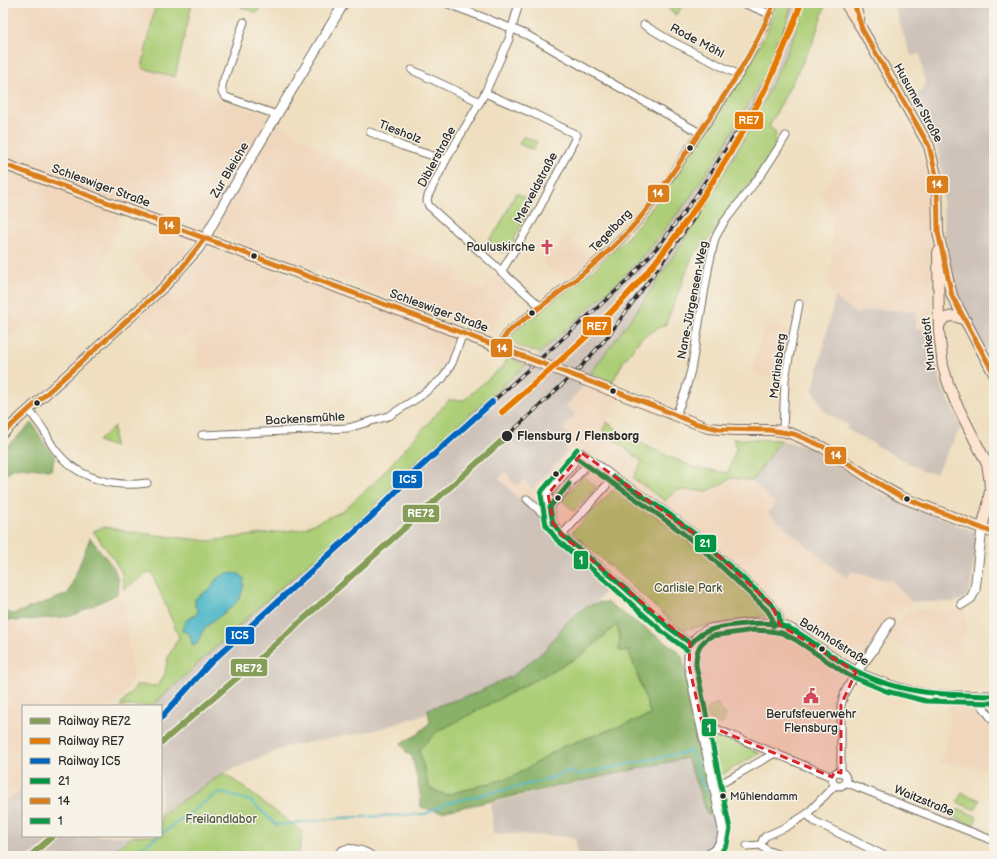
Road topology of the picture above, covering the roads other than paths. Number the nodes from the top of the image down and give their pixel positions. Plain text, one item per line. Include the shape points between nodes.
1 (344, 3) edge
2 (446, 3) edge
3 (518, 3) edge
4 (743, 3) edge
5 (774, 3) edge
6 (845, 3) edge
7 (854, 3) edge
8 (770, 14) junction
9 (244, 22) dead end
10 (644, 25) dead end
11 (513, 28) junction
12 (862, 29) junction
13 (412, 70) dead end
14 (739, 75) junction
15 (485, 93) junction
16 (480, 102) junction
17 (277, 115) junction
18 (370, 132) dead end
19 (700, 133) junction
20 (786, 136) dead end
21 (446, 160) junction
22 (3, 164) edge
23 (938, 232) junction
24 (205, 238) junction
25 (501, 272) junction
26 (799, 304) dead end
27 (540, 306) junction
28 (966, 321) junction
29 (939, 326) junction
30 (463, 333) junction
31 (498, 347) junction
32 (994, 374) edge
33 (29, 410) junction
34 (676, 415) junction
35 (783, 431) junction
36 (3, 433) edge
37 (202, 435) dead end
38 (591, 460) junction
39 (614, 477) junction
40 (147, 484) dead end
41 (528, 499) dead end
42 (550, 506) junction
43 (553, 523) junction
44 (989, 531) edge
45 (562, 535) junction
46 (962, 604) dead end
47 (890, 622) dead end
48 (780, 625) junction
49 (691, 644) junction
50 (856, 672) junction
51 (981, 696) junction
52 (994, 696) edge
53 (994, 722) edge
54 (702, 723) junction
55 (774, 753) junction
56 (841, 773) junction
57 (832, 777) junction
58 (845, 782) junction
59 (722, 783) dead end
60 (835, 785) junction
61 (807, 814) junction
62 (994, 841) edge
63 (761, 845) junction
64 (747, 846) dead end
65 (337, 856) edge
66 (372, 856) edge
67 (707, 856) edge
68 (783, 856) edge
69 (885, 856) edge

1 - 17 street, Zur Bleiche
2 - 11 street
3 - 11 street, Diblerstraße
4 - 8 street
5 - 8 street, Tegelbarg
6 - 12 main road, Husumer Straße
7 - 12 main road, Husumer Straße
8 - 14 street, Tegelbarg
9 - 17 street via 222,85 222,92 226,97
10 - 14 street, Rode Möhl
11 - 15 street, Diblerstraße
11 - 19 street
12 - 23 main road, Husumer Straße via 928,146 937,179
13 - 16 street
14 - 19 street, Tegelbarg
15 - 16 street, Diblerstraße
15 - 25 street, Merveldstraße via 577,135 536,215
16 - 21 street, Diblerstraße
17 - 24 street, Zur Bleiche
18 - 21 street, Tiesholz via 402,146
19 - 27 street, Tegelbarg via 655,198 625,235 585,272
20 - 34 street, Nane-Jürgensen-Weg via 715,238 691,370
21 - 25 street, Diblerstraße via 428,196 429,206
22 - 24 main road, Schleswiger Straße
23 - 28 main road, Husumer Straße via 952,296
23 - 29 main road, Munketoft
24 - 30 main road, Schleswiger Straße
24 - 33 street, Zur Bleiche via 165,286
25 - 27 street, Diblerstraße
26 - 35 street, Martinsberg via 785,379
27 - 31 street, Tegelbarg via 508,332
28 - 29 main road via 948,316
28 - 32 main road, Husumer Straße
29 - 44 main road, Munketoft via 943,366 948,383 987,464 990,489
30 - 31 main road, Schleswiger Straße
30 - 37 street, Backensmühle via 452,363 443,378 389,416 348,428
31 - 34 main road, Schleswiger Straße, bridge
33 - 36 street, Zur Bleiche
33 - 40 street via 54,448 82,474 104,481
34 - 35 main road, Schleswiger Straße via 693,423 720,430
35 - 44 main road, Schleswiger Straße via 810,440 880,486 902,497
38 - 39 street, Bahnhofstraße
38 - 42 street
38 - 42 street, Bahnhofstraße via 582,453 548,494
39 - 45 street
39 - 48 street, Bahnhofstraße via 665,510 695,534 772,605 779,615
41 - 43 street
42 - 43 street
43 - 45 street
44 - 46 street, Munketoft via 975,590 971,598
45 - 49 street
47 - 50 street
48 - 49 street via 746,624 710,629 700,634
48 - 50 street, Bahnhofstraße via 799,634
49 - 54 street via 688,654 689,666
50 - 51 street, Bahnhofstraße via 893,686 922,693
50 - 56 street via 841,705
51 - 52 street, Bahnhofstraße
51 - 53 street via 981,704
54 - 55 street
54 - 67 street via 723,820 720,844
55 - 57 street
55 - 59 street
56 - 57 street via 835,773
56 - 58 street via 846,777
57 - 60 street
58 - 60 street via 841,786
58 - 62 street, Waitzstraße
60 - 61 street
61 - 63 street via 766,836
61 - 69 street via 814,821
63 - 64 street
63 - 68 street via 766,850
65 - 66 street via 348,848

